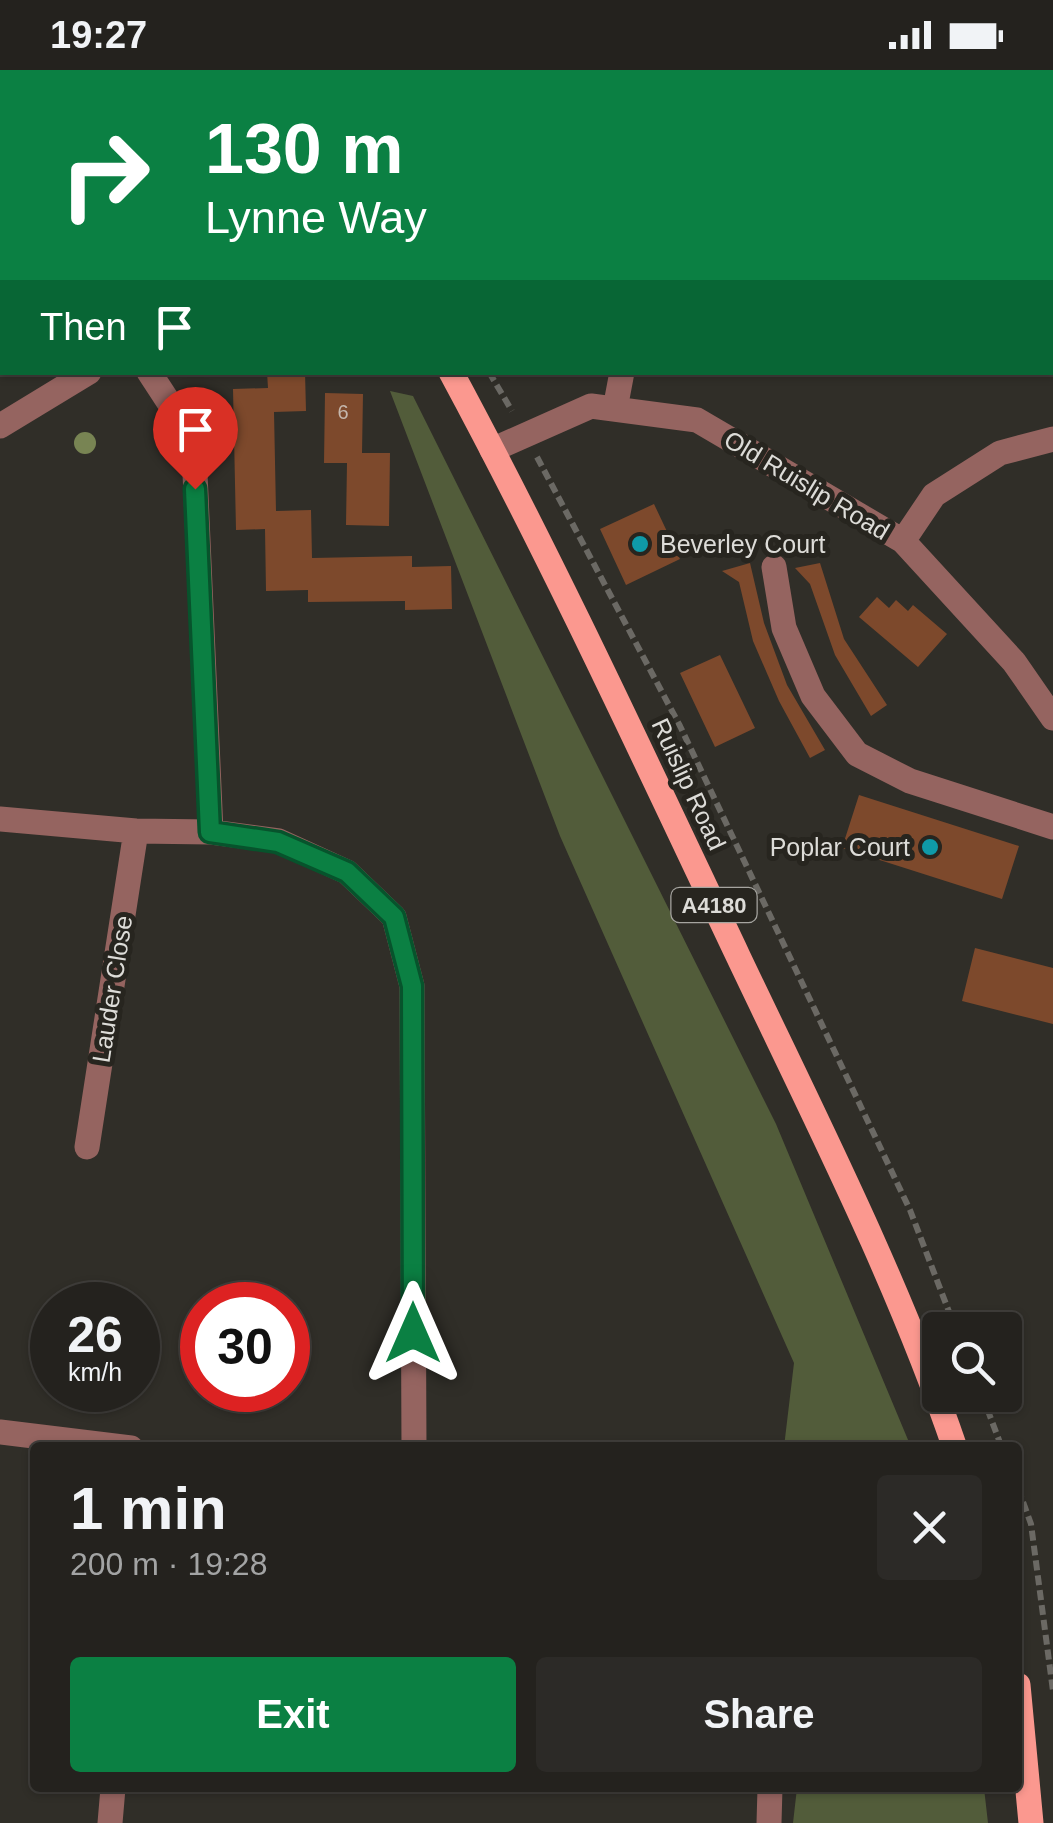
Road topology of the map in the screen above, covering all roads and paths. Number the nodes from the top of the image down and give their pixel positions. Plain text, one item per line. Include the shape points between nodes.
1 (84, 375) edge
2 (151, 375) edge
3 (453, 375) edge
4 (491, 375) edge
5 (622, 375) edge
6 (616, 409) junction
7 (0, 426) edge
8 (524, 432) junction
9 (1053, 439) edge
10 (492, 450) junction
11 (904, 542) junction
12 (774, 567) dead end
13 (1053, 718) edge
14 (0, 819) edge
15 (1053, 827) edge
16 (136, 831) junction
17 (210, 832) junction
18 (88, 1147) dead end
19 (949, 1312) edge
20 (988, 1412) edge
21 (0, 1432) edge
22 (82, 1442) edge
23 (414, 1442) edge
24 (953, 1442) edge
25 (1000, 1442) edge
26 (1022, 1499) edge
27 (1053, 1690) edge
28 (1022, 1732) edge
29 (112, 1792) edge
30 (770, 1792) edge
31 (110, 1823) edge
32 (769, 1823) edge
33 (1030, 1823) edge

1 - 7 street
2 - 17 street via 194,451
3 - 10 main road, Ruislip Road / A4180
4 - 8 path
5 - 6 street
6 - 8 street, Old Ruislip Road via 591,406
6 - 11 street, Old Ruislip Road via 698,420
8 - 10 street, Old Ruislip Road
8 - 19 path via 680,726 910,1210
9 - 11 street via 1000,453 934,496
10 - 24 main road, Ruislip Road / A4180 via 870,1233
11 - 13 street, Old Ruislip Road via 1014,662
12 - 15 street via 784,628 813,696 857,754 910,781
14 - 16 street
16 - 17 street
16 - 18 street, Lauder Close
17 - 23 street via 278,842 347,872 394,917 412,986
20 - 25 path
21 - 22 street
26 - 27 path
28 - 33 main road
29 - 31 street
30 - 32 street

